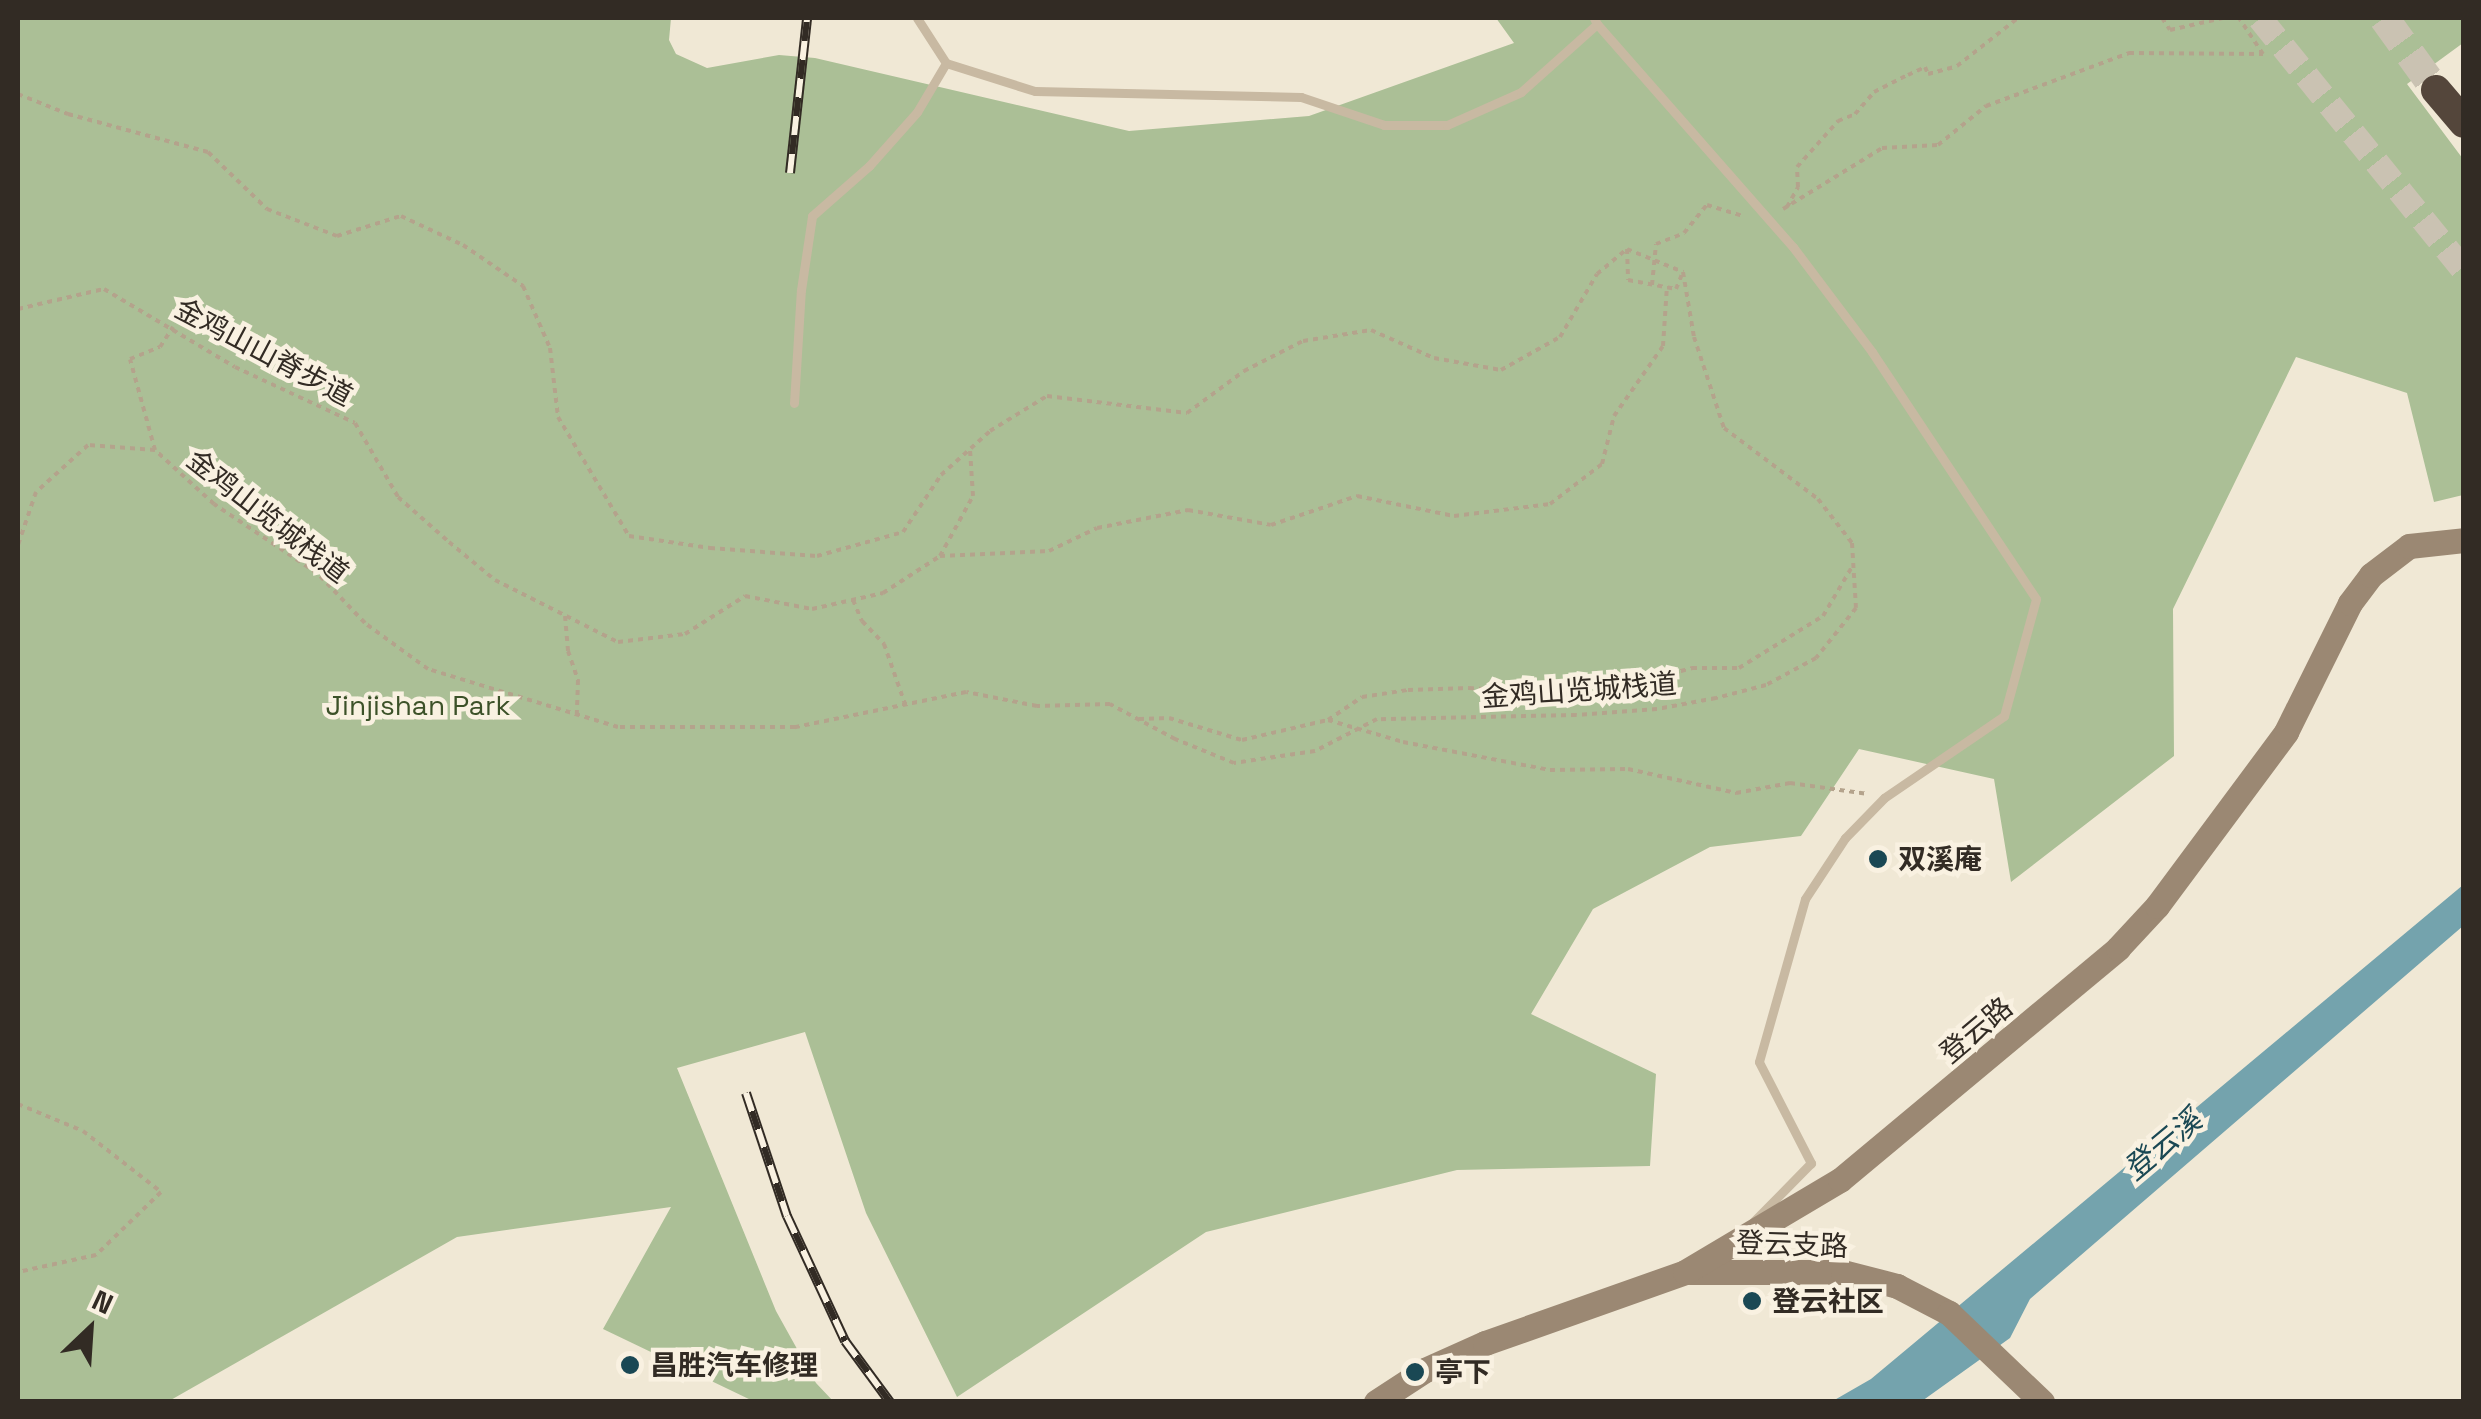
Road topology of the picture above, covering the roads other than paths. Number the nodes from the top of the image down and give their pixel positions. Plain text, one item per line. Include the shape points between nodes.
1 (917, 18) edge
2 (1595, 21) edge
3 (946, 63) junction
4 (2436, 90) tunnel mouth
5 (2464, 123) edge
6 (794, 403) dead end
7 (2458, 530) edge
8 (1736, 1245) junction
9 (1685, 1272) junction
10 (1376, 1402) edge
11 (2042, 1402) edge

1 - 3 lane
2 - 3 lane via 1521,92 1447,126 1384,125 1301,97 1035,91
2 - 8 lane via 1872,352 2036,599 2004,716 1884,798 1845,838 1805,899 1759,1062 1811,1163
3 - 6 lane via 917,112 812,216
4 - 5 highway
7 - 8 street, 登云路 via 2408,546 2359,589 2286,732 2203,850 2139,926 1840,1180
8 - 9 street, 登云路
9 - 10 street, 登云路 via 1485,1344 1425,1370
9 - 11 street, 登云支路 via 1843,1272 1897,1286 1949,1314

